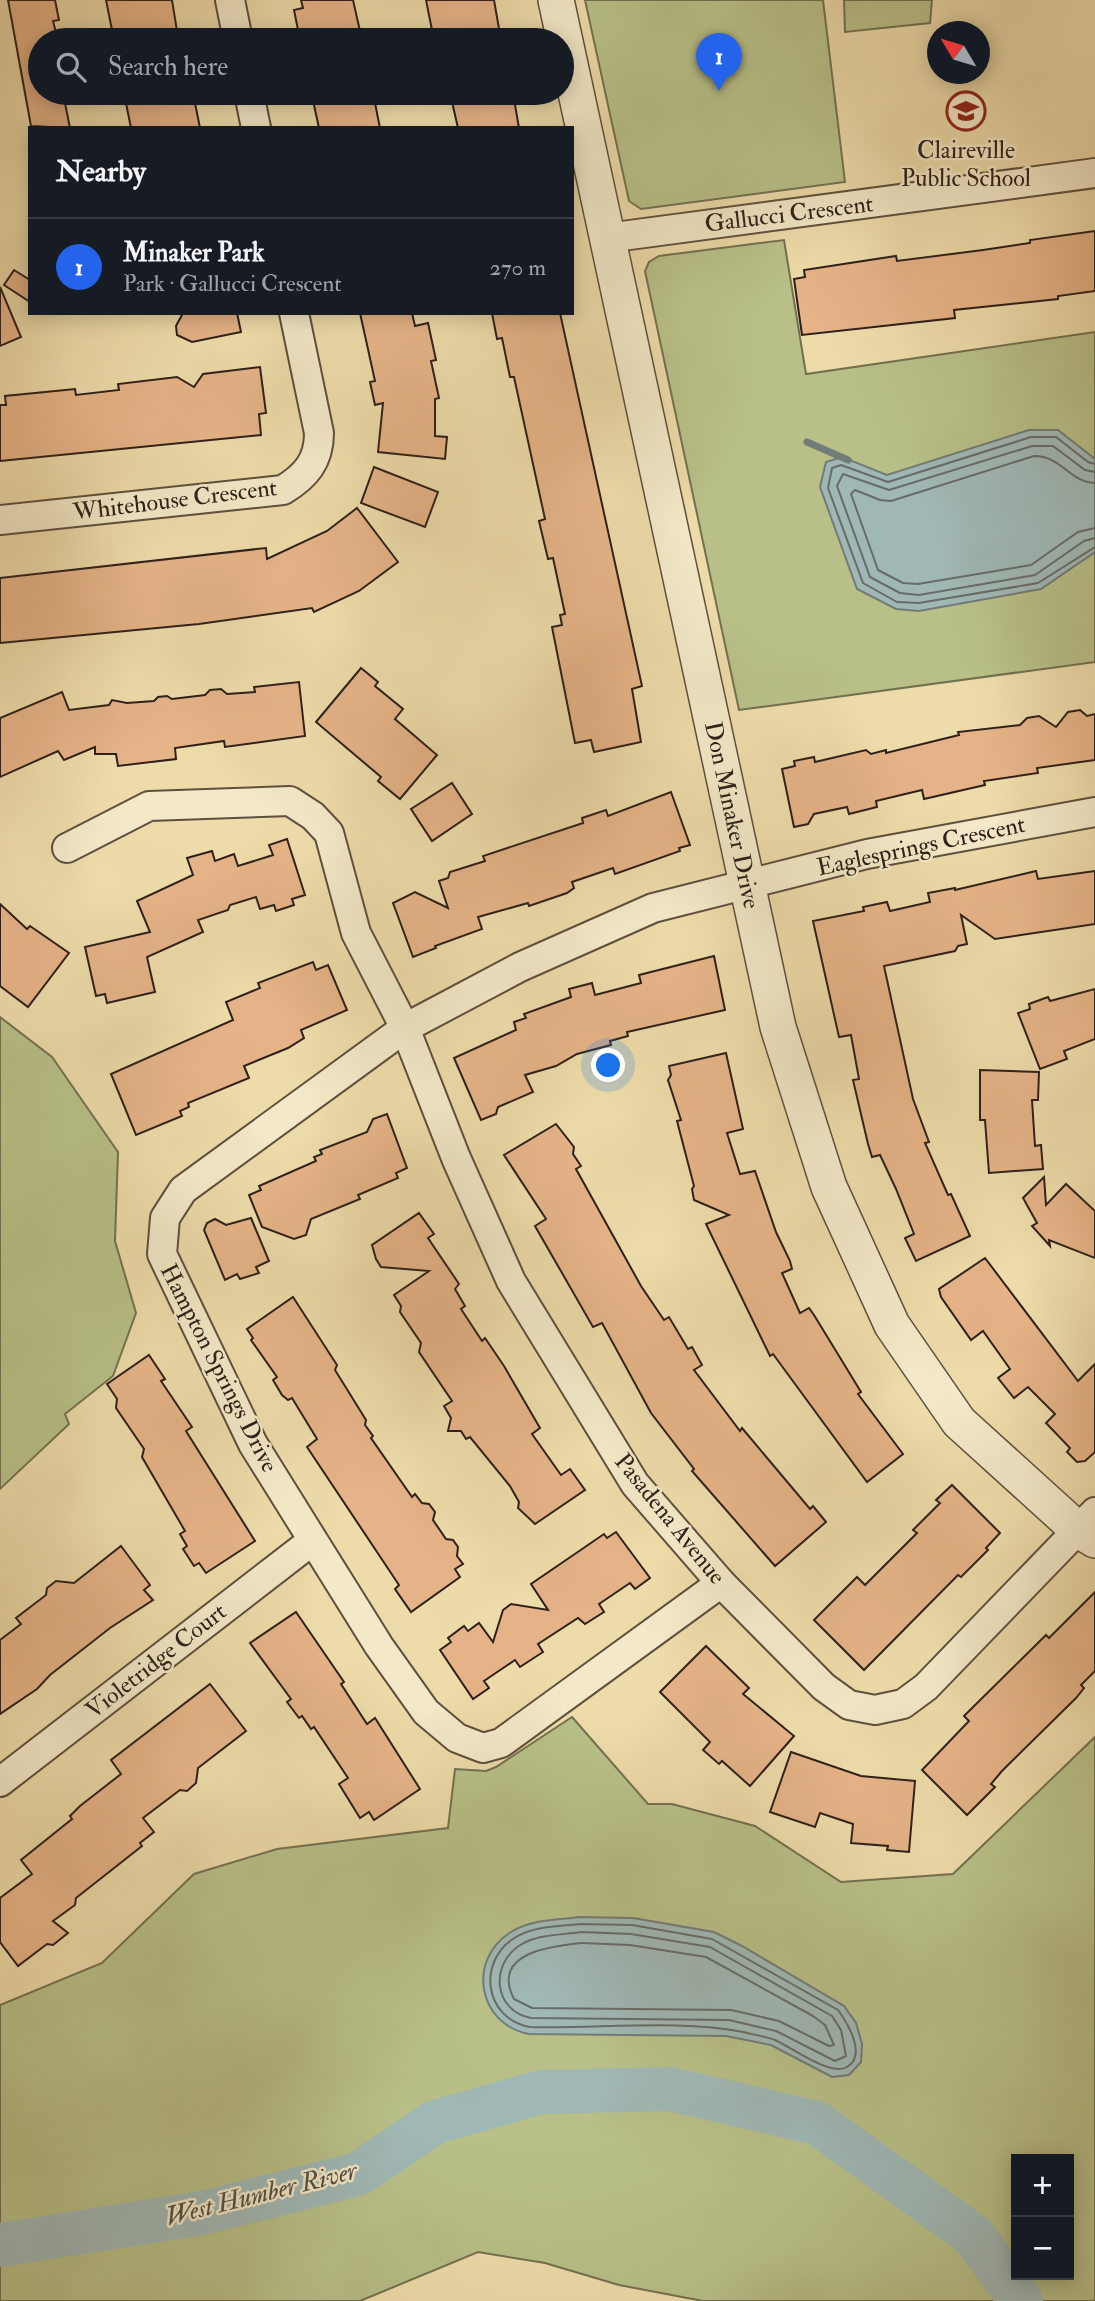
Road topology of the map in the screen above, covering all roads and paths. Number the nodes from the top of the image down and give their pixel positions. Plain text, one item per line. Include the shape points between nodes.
1 (230, 0) edge
2 (556, 0) edge
3 (236, 28) edge
4 (562, 28) edge
5 (574, 84) edge
6 (251, 105) edge
7 (256, 126) edge
8 (1095, 173) edge
9 (607, 237) junction
10 (294, 315) edge
11 (0, 520) edge
12 (1095, 812) edge
13 (67, 848) dead end
14 (747, 884) junction
15 (405, 1028) junction
16 (1089, 1527) edge
17 (312, 1541) junction
18 (721, 1583) junction
19 (0, 1782) edge

1 - 3 street
2 - 4 street, Don Minaker Drive
5 - 9 street, Don Minaker Drive
6 - 7 street
8 - 9 street, Gallucci Crescent
9 - 14 street, Don Minaker Drive
10 - 11 street, Whitehouse Crescent via 319,433 312,467 299,480 283,490
12 - 14 street, Eaglesprings Crescent via 867,854
13 - 15 street, Pasadena Avenue via 149,806 289,801 329,833 356,933
14 - 15 street, Hampton Springs Drive via 653,908 520,967
14 - 16 street, Don Minaker Drive via 778,1027 829,1187 892,1325 959,1422
15 - 17 street, Hampton Springs Drive via 183,1190 165,1219 162,1254 253,1444
15 - 18 street, Pasadena Avenue via 511,1281 635,1484
16 - 18 street, Pasadena Avenue via 926,1687 903,1704 875,1710 849,1704 824,1687
17 - 18 street, Hampton Springs Drive via 426,1712 457,1738 483,1748 501,1743
17 - 19 street, Violetridge Court

